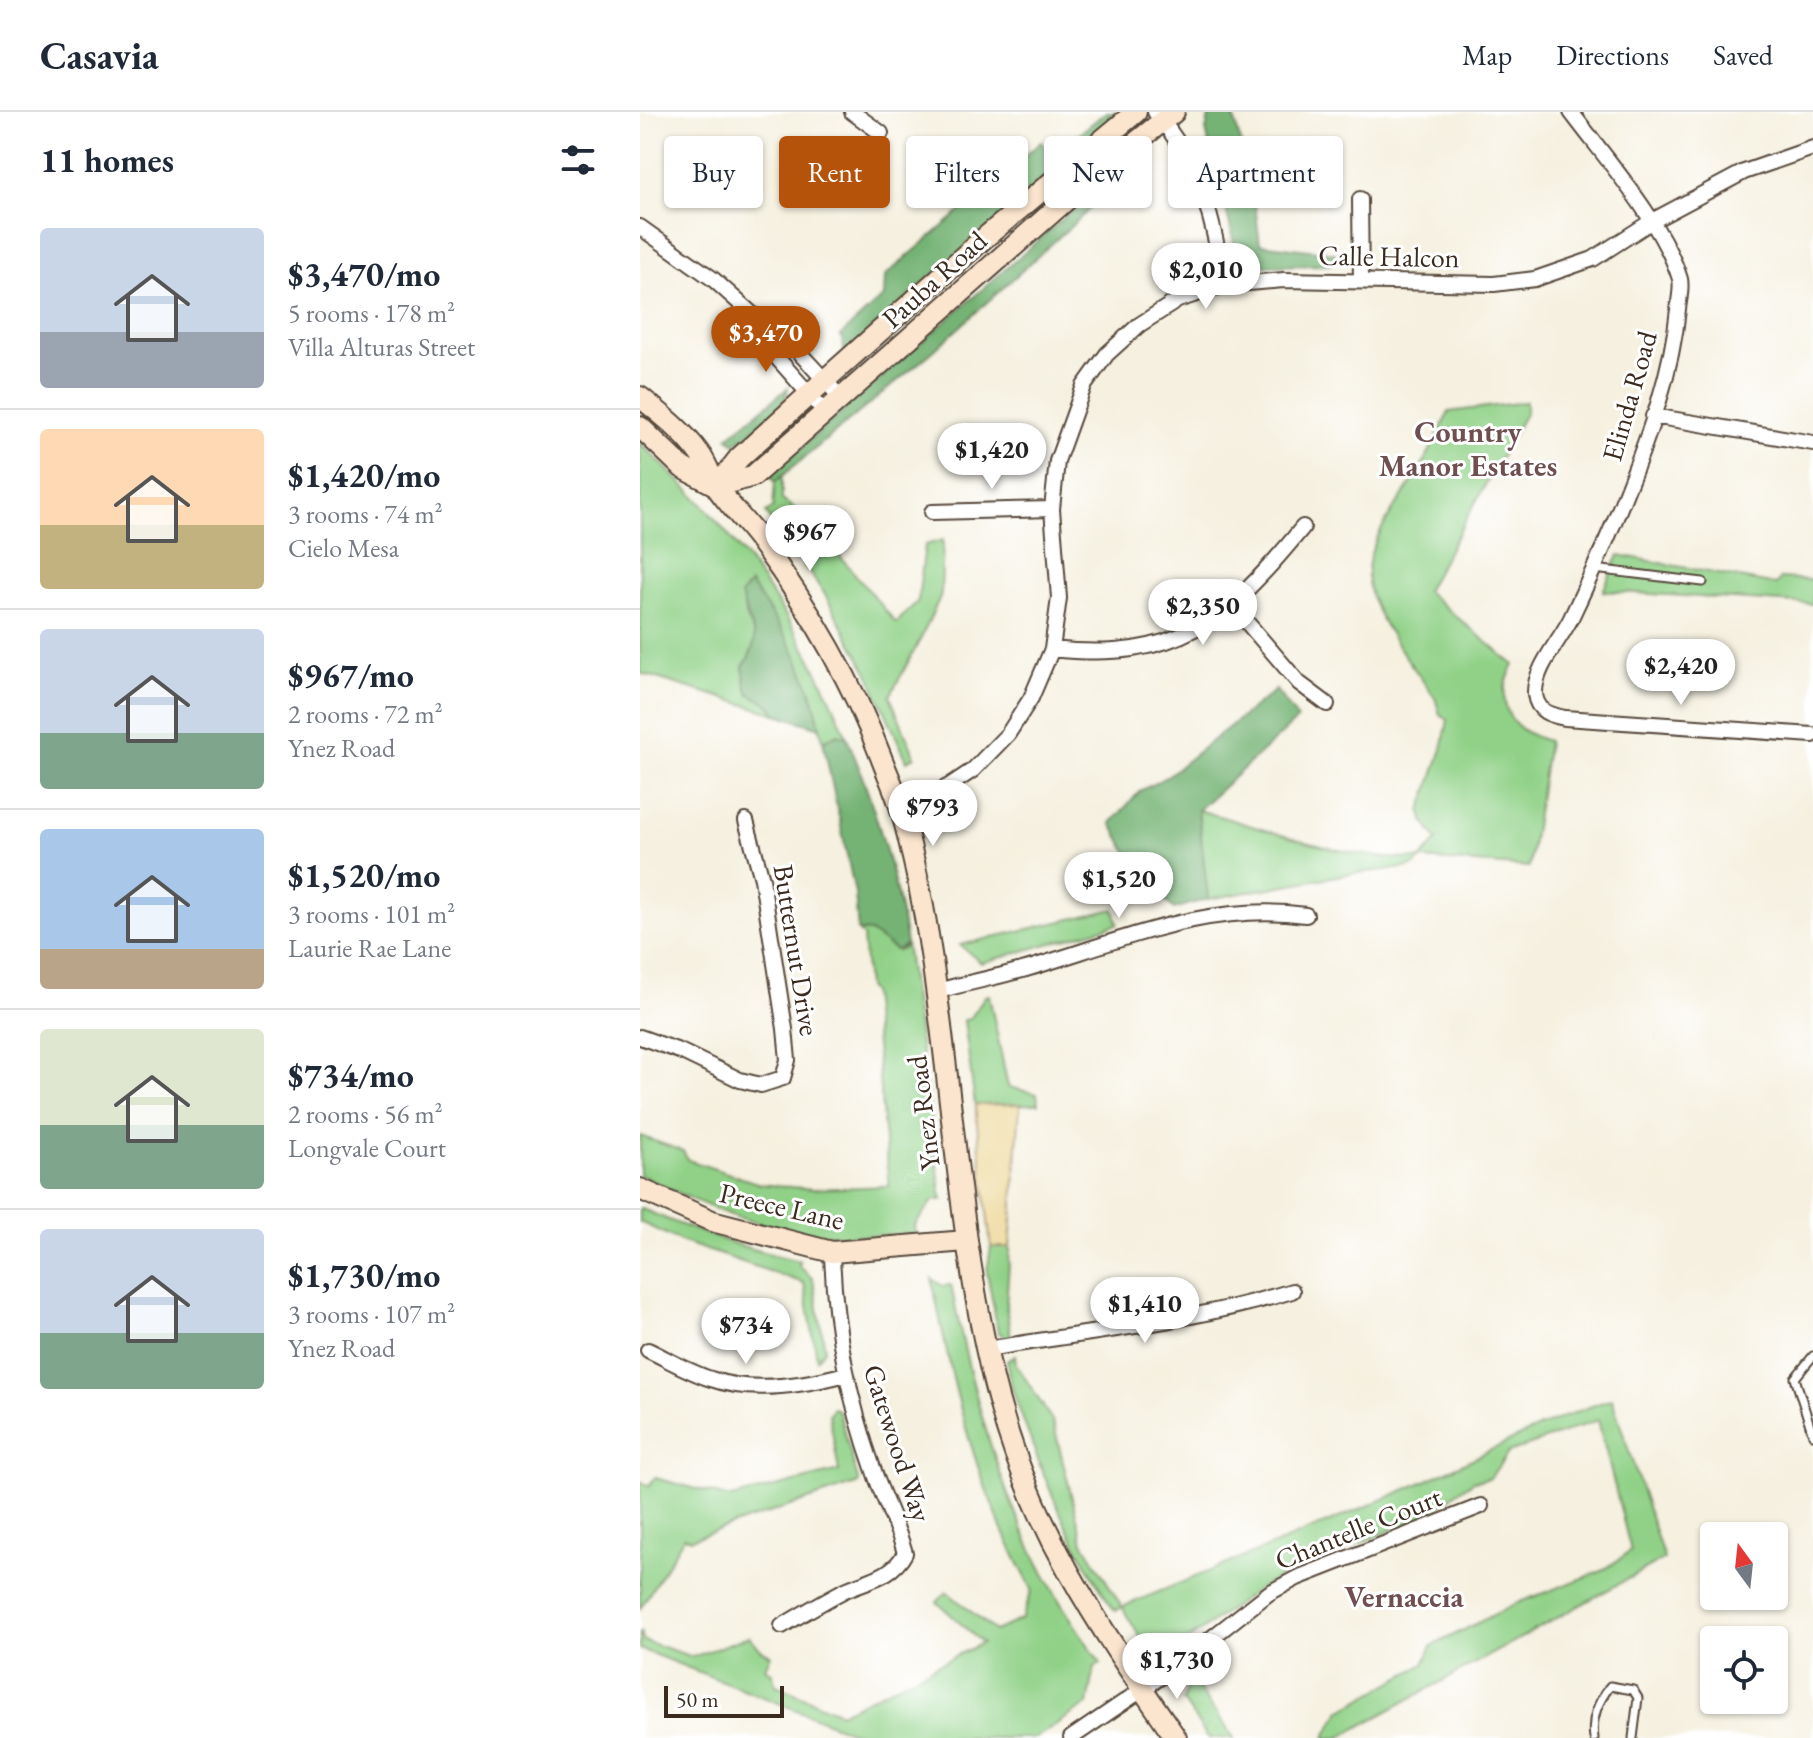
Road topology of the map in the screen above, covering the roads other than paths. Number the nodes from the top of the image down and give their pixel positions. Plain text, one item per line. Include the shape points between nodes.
1 (852, 112) edge
2 (1136, 112) edge
3 (1571, 112) edge
4 (1164, 115) edge
5 (881, 133) dead end
6 (1813, 148) edge
7 (1360, 199) dead end
8 (1652, 221) junction
9 (640, 227) edge
10 (1361, 281) junction
11 (1225, 285) junction
12 (752, 314) junction
13 (825, 380) junction
14 (809, 394) junction
15 (640, 397) edge
16 (841, 398) junction
17 (825, 412) junction
18 (1653, 416) junction
19 (640, 427) edge
20 (1813, 443) edge
21 (717, 486) junction
22 (1052, 509) junction
23 (932, 512) dead end
24 (1303, 527) dead end
25 (1593, 569) junction
26 (1703, 582) dead end
27 (1232, 605) junction
28 (1052, 649) junction
29 (1327, 704) dead end
30 (1813, 735) edge
31 (901, 809) junction
32 (746, 821) dead end
33 (1306, 915) dead end
34 (937, 991) junction
35 (640, 1037) edge
36 (640, 1189) edge
37 (966, 1241) junction
38 (832, 1252) junction
39 (1292, 1291) dead end
40 (986, 1349) junction
41 (648, 1350) dead end
42 (1813, 1356) edge
43 (846, 1374) junction
44 (1813, 1435) edge
45 (1481, 1506) dead end
46 (782, 1626) dead end
47 (1143, 1689) junction
48 (1071, 1738) edge
49 (1176, 1738) edge
50 (1594, 1738) edge
51 (1633, 1738) edge

1 - 5 street
2 - 13 main road, Pauba Road
3 - 8 street, Elinda Road
4 - 11 street via 1207,200
4 - 16 main road, Pauba Road
6 - 8 street, Calle Halcon via 1744,172
7 - 10 street
8 - 10 street, Calle Halcon via 1593,259 1535,279 1494,284
8 - 18 street, Elinda Road via 1681,282 1674,345
9 - 12 street
10 - 11 street, Calle Halcon
11 - 22 street, Calle Halcon via 1178,300 1107,354 1084,386 1066,434
12 - 13 street via 771,322
12 - 14 street via 755,333
13 - 14 main road, Pauba Road
13 - 16 street
14 - 17 street
14 - 21 main road, Pauba Road via 739,458
15 - 21 main road, Ynez Road via 699,453
16 - 17 main road, Pauba Road
17 - 21 main road, Pauba Road via 753,476
18 - 20 street
18 - 25 street, Elinda Road
19 - 21 main road, Ynez Road via 683,468
21 - 31 main road, Ynez Road via 783,572 837,661 869,724
22 - 23 street
22 - 28 street, Calle Halcon via 1059,598
24 - 27 street
25 - 26 lane
25 - 30 street, Elinda Road via 1539,675 1538,707 1547,714
27 - 28 street via 1188,634 1149,646
27 - 29 street via 1299,683
28 - 31 street, Calle Halcon via 1008,734 973,770
31 - 34 main road, Ynez Road
32 - 35 street, Butternut Drive via 762,879 785,1029 788,1060 783,1078 761,1085 740,1080
33 - 34 street via 1258,910 1214,914
34 - 37 main road, Ynez Road
36 - 38 main road, Preece Lane via 712,1221
37 - 38 main road, Preece Lane
37 - 40 main road, Ynez Road
38 - 43 street, Gatewood Way
39 - 40 street via 1160,1324
40 - 47 main road, Ynez Road via 1037,1514 1065,1568
41 - 43 street via 713,1380 746,1385 786,1385
42 - 44 lane via 1795,1378
43 - 46 street, Gatewood Way via 861,1433 905,1553 898,1565 877,1578
45 - 47 street, Chantelle Court via 1269,1593
47 - 48 street, Chantelle Court
47 - 49 main road, Ynez Road
50 - 51 lane via 1592,1725 1610,1686 1633,1690 1638,1698

